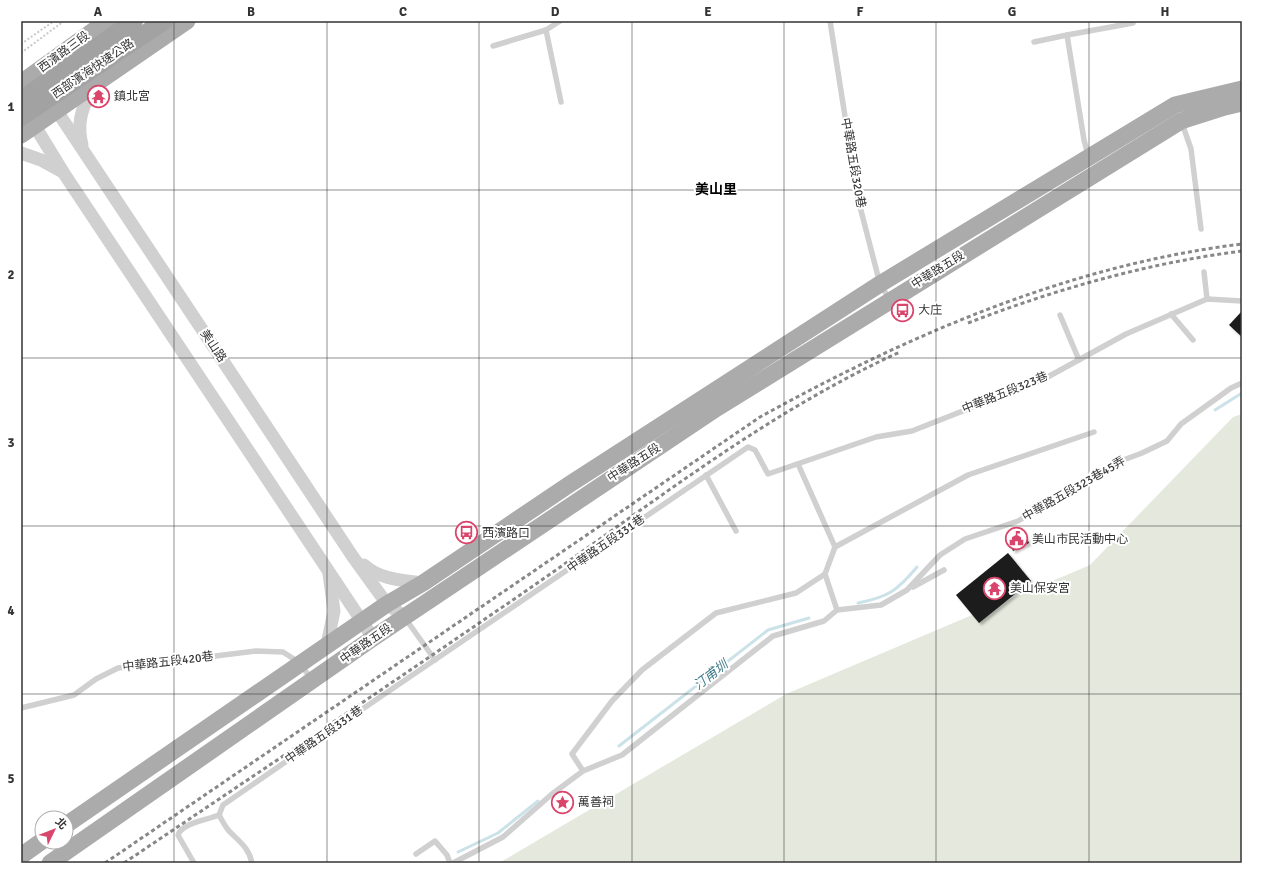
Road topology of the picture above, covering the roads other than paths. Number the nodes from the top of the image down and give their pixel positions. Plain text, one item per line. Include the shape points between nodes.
1 (107, 21) edge
2 (134, 21) edge
3 (164, 21) edge
4 (187, 21) edge
5 (560, 21) edge
6 (830, 21) edge
7 (1133, 23) dead end
8 (546, 30) junction
9 (1068, 35) junction
10 (1034, 42) dead end
11 (493, 46) dead end
12 (21, 83) edge
13 (93, 84) junction
14 (1242, 89) edge
15 (48, 98) junction
16 (561, 102) dead end
17 (1242, 104) edge
18 (1178, 113) junction
19 (24, 116) edge
20 (84, 152) junction
21 (21, 153) edge
22 (1088, 157) junction
23 (63, 172) junction
24 (1201, 229) dead end
25 (1204, 272) dead end
26 (880, 284) junction
27 (1207, 299) junction
28 (890, 300) junction
29 (1242, 301) edge
30 (1171, 314) junction
31 (1060, 315) dead end
32 (1193, 340) dead end
33 (1079, 360) junction
34 (1242, 383) edge
35 (1094, 432) dead end
36 (798, 464) junction
37 (768, 474) joint
38 (706, 475) junction
39 (736, 531) dead end
40 (835, 547) junction
41 (353, 557) junction
42 (328, 570) junction
43 (944, 570) dead end
44 (825, 574) junction
45 (423, 583) junction
46 (907, 590) junction
47 (387, 604) junction
48 (837, 610) junction
49 (405, 618) junction
50 (362, 621) junction
51 (373, 638) junction
52 (327, 645) junction
53 (435, 660) junction
54 (300, 663) junction
55 (312, 680) junction
56 (21, 708) edge
57 (583, 771) junction
58 (219, 815) junction
59 (74, 819) edge
60 (34, 847) edge
61 (416, 854) dead end
62 (21, 856) edge
63 (50, 863) edge
64 (194, 863) edge
65 (252, 863) edge
66 (452, 863) edge

1 - 12 main road, 西濱路三段
2 - 15 highway, 西部濱海快速公路
3 - 15 highway, 西部濱海快速公路
4 - 13 main road
5 - 8 lane
6 - 26 lane, 中華路五段320巷 via 858,199
7 - 9 lane
8 - 11 lane
8 - 16 lane
9 - 10 lane
9 - 22 lane
12 - 15 street
13 - 15 main road
13 - 20 street via 81,112 79,131
14 - 18 main road, 中華路五段
15 - 19 highway, 西部濱海快速公路
15 - 20 street, 美山路
17 - 18 main road, 中華路五段
18 - 22 main road, 中華路五段
18 - 24 lane via 1191,149
18 - 28 main road, 中華路五段
19 - 23 street
20 - 41 street, 美山路
21 - 23 street
22 - 26 main road, 中華路五段
23 - 42 street
25 - 27 lane
26 - 28 lane, 中華路五段320巷
26 - 45 main road, 中華路五段 via 570,484
27 - 29 lane
27 - 30 lane, 中華路五段323巷
28 - 49 main road, 中華路五段 via 717,408
30 - 32 lane
30 - 33 lane, 中華路五段323巷 via 1126,334
31 - 33 lane
33 - 36 lane, 中華路五段323巷 via 1044,379 912,431 876,437
34 - 46 lane, 中華路五段323巷45弄 via 1187,420 1167,441 1118,462 1018,521 965,539 940,555
35 - 40 lane via 968,475
36 - 37 lane, 中華路五段323巷
36 - 40 lane
37 - 38 lane, 中華路五段331巷 via 755,450 748,447
38 - 39 lane
38 - 53 lane, 中華路五段331巷
40 - 44 lane
41 - 45 street via 373,573 386,578
41 - 47 street, 美山路
42 - 50 street
42 - 52 street via 334,611
43 - 46 lane
44 - 48 lane
44 - 57 lane via 796,593 716,613 642,670 612,701 572,754
45 - 47 main road, 中華路五段
46 - 48 lane, 中華路五段323巷45弄 via 881,605
47 - 49 street, 美山路
47 - 50 main road, 中華路五段
48 - 57 lane via 824,621 773,636 622,755
49 - 51 main road, 中華路五段
49 - 53 lane
50 - 51 street
50 - 52 main road, 中華路五段
51 - 55 main road, 中華路五段 via 320,677
52 - 54 main road, 中華路五段
53 - 58 lane, 中華路五段331巷 via 223,805
54 - 55 lane, 中華路五段420巷
54 - 56 lane, 中華路五段420巷 via 283,652 256,651 118,668 74,694
54 - 59 main road, 中華路五段
55 - 63 main road, 中華路五段
57 - 66 lane via 503,837
58 - 64 lane via 187,825 180,830 178,836
58 - 65 lane via 228,831 250,853
60 - 62 main road
61 - 66 lane via 435,841

